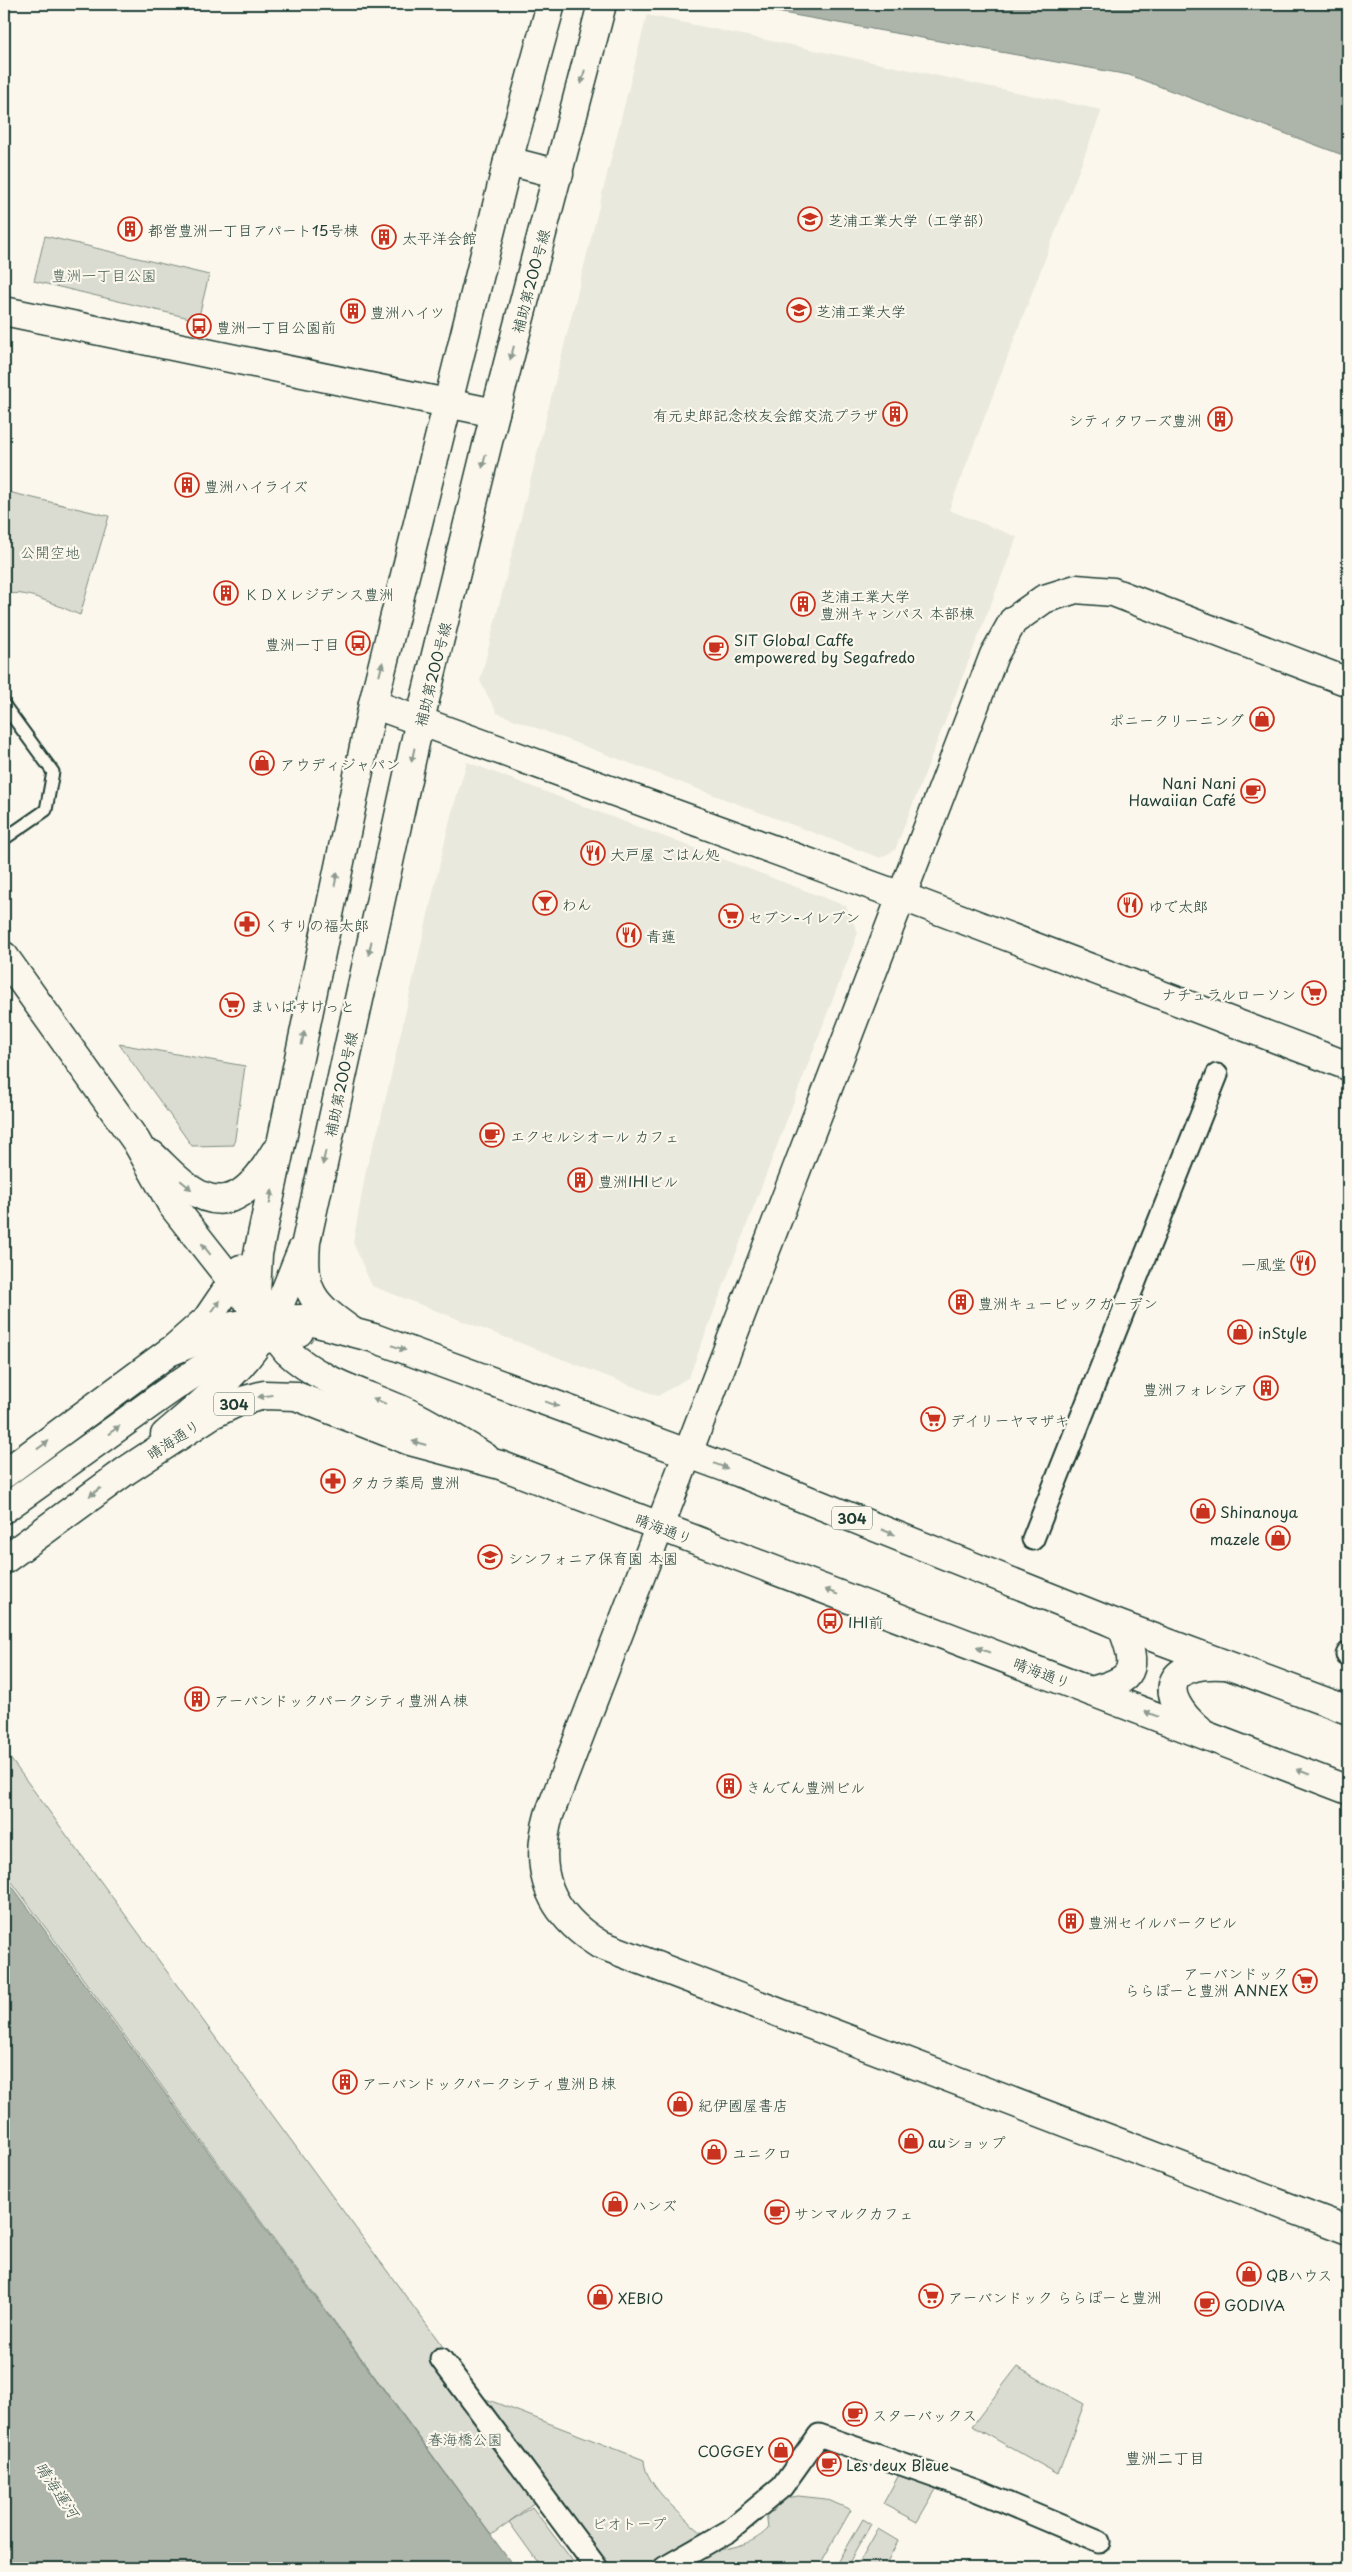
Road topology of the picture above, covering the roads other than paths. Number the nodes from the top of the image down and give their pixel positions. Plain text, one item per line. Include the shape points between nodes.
1 (602, 4) edge
2 (549, 10) edge
3 (508, 161) junction
4 (559, 174) junction
5 (4, 311) edge
6 (447, 403) junction
7 (495, 413) junction
8 (1348, 682) edge
9 (373, 704) junction
10 (4, 705) edge
11 (420, 720) junction
12 (4, 840) edge
13 (901, 896) junction
14 (4, 956) edge
15 (1348, 1066) edge
16 (1217, 1076) dead end
17 (282, 1138) junction
18 (136, 1141) junction
19 (264, 1231) junction
20 (306, 1242) junction
21 (232, 1283) junction
22 (266, 1326) junction
23 (353, 1332) junction
24 (169, 1352) junction
25 (688, 1454) junction
26 (500, 1465) junction
27 (127, 1470) junction
28 (4, 1474) edge
29 (4, 1509) edge
30 (660, 1526) junction
31 (1033, 1539) dead end
32 (4, 1560) edge
33 (1109, 1621) junction
34 (1228, 1665) junction
35 (1090, 1691) junction
36 (1348, 1710) edge
37 (1204, 1734) junction
38 (1348, 1790) edge
39 (1348, 2230) edge
40 (441, 2359) dead end
41 (1099, 2542) dead end
42 (597, 2568) edge
43 (664, 2568) edge

1 -> 4 street, 補助第200号線
2 - 3 street
3 - 4 street
3 - 6 street
4 -> 7 street, 補助第200号線
5 - 6 street
6 - 7 street
9 -> 6 street
7 -> 11 street, 補助第200号線
8 - 13 street via 1113,592 1076,589 1044,599 1012,621 994,656
9 - 11 street
17 -> 9 street
10 - 12 lane via 53,772 46,810
11 - 13 street
11 -> 20 street, 補助第200号線
13 - 15 street
13 - 25 street
14 - 18 street
16 - 31 street
18 -> 17 street via 191,1190 214,1199 229,1198 249,1190
19 -> 17 street
21 -> 18 street via 172,1205
19 - 21 street
19 - 22 street via 256,1278
20 - 22 street
20 - 23 street, 補助第200号線 via 304,1270 307,1285 314,1298 335,1320
21 - 22 street
24 -> 21 street via 207,1319
22 - 23 street, 304 via 302,1319
22 - 24 street, 304 via 233,1326
26 -> 22 street via 418,1418 313,1372 287,1351
22 - 27 street via 238,1369
29 -> 22 street, 304 via 188,1377
23 -> 25 street, 304
28 -> 24 street, 304
25 - 30 street
25 -> 33 street, 304
26 -> 27 street, 晴海通り / 304 via 410,1441 296,1396 280,1394 264,1395 224,1408
26 - 30 street, 晴海通り / 304
27 -> 32 street, 晴海通り / 304
35 -> 30 street, 晴海通り / 304
30 - 39 street via 544,1830 542,1846 551,1896 578,1931 599,1944
33 - 34 street, 304
33 - 35 street via 1122,1627 1132,1652 1133,1665 1128,1674 1118,1681
34 - 36 street, 304
34 - 37 street via 1196,1667 1178,1674 1173,1681 1178,1708
37 -> 35 street, 晴海通り / 304
38 -> 37 street, 晴海通り / 304
40 - 42 street
41 - 43 street via 978,2491 818,2435 782,2487 729,2531

